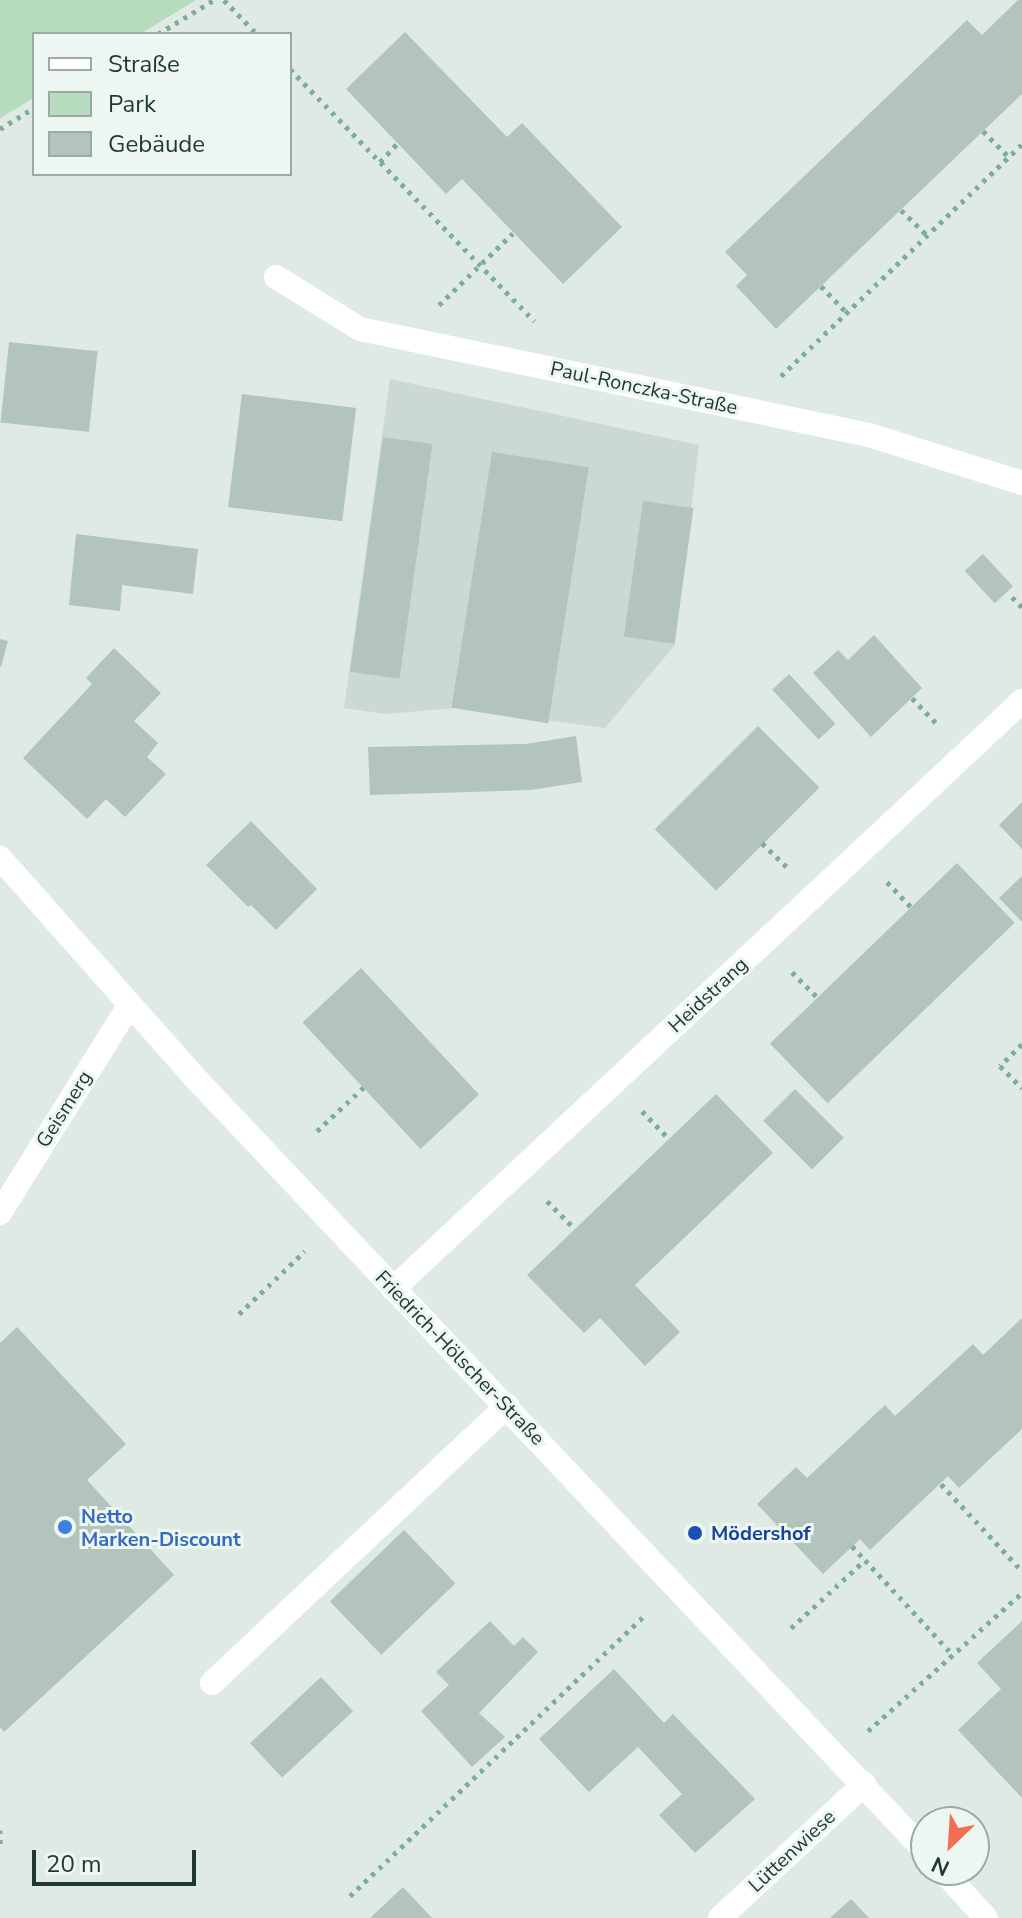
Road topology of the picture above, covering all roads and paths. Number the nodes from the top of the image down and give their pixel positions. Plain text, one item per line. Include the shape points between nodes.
1 (214, 0) edge
2 (224, 0) edge
3 (161, 32) edge
4 (255, 32) edge
5 (292, 71) edge
6 (32, 109) edge
7 (0, 129) edge
8 (983, 131) dead end
9 (398, 143) dead end
10 (1022, 144) edge
11 (1009, 157) junction
12 (380, 162) junction
13 (901, 210) dead end
14 (513, 233) dead end
15 (927, 235) junction
16 (480, 266) junction
17 (276, 277) dead end
18 (821, 286) dead end
19 (430, 313) dead end
20 (847, 313) junction
21 (540, 328) dead end
22 (772, 385) dead end
23 (1022, 483) edge
24 (1012, 597) dead end
25 (1022, 607) edge
26 (912, 698) dead end
27 (1022, 701) edge
28 (944, 731) dead end
29 (762, 843) dead end
30 (0, 858) edge
31 (878, 872) dead end
32 (793, 874) dead end
33 (911, 907) dead end
34 (783, 963) dead end
35 (817, 997) dead end
36 (129, 1006) junction
37 (1022, 1044) edge
38 (364, 1087) dead end
39 (1022, 1088) edge
40 (635, 1105) dead end
41 (317, 1131) dead end
42 (669, 1139) dead end
43 (541, 1195) dead end
44 (0, 1213) edge
45 (575, 1229) dead end
46 (306, 1251) dead end
47 (393, 1289) junction
48 (239, 1314) dead end
49 (507, 1406) junction
50 (941, 1484) dead end
51 (852, 1546) dead end
52 (865, 1560) junction
53 (1022, 1571) edge
54 (674, 1588) junction
55 (1022, 1593) edge
56 (791, 1628) dead end
57 (953, 1655) junction
58 (212, 1683) dead end
59 (839, 1757) junction
60 (864, 1784) junction
61 (0, 1830) edge
62 (910, 1834) edge
63 (0, 1849) edge
64 (957, 1886) edge
65 (350, 1896) dead end
66 (720, 1918) edge
67 (986, 1918) edge

1 - 3 path
2 - 4 path
5 - 12 path
6 - 7 path
8 - 11 path
9 - 12 path
10 - 11 path
11 - 15 path
12 - 16 path
13 - 15 path
14 - 16 path
15 - 20 path
16 - 19 path
16 - 21 path
17 - 23 street, Paul-Ronczka-Straße via 360,329 869,435
18 - 20 path
20 - 22 path
24 - 25 path
26 - 28 path
27 - 47 street, Heidstrang
29 - 32 path
30 - 36 street, Friedrich-Hölscher-Straße
31 - 33 path
34 - 35 path
36 - 44 street, Geismerg
36 - 47 street, Friedrich-Hölscher-Straße
37 - 39 path via 1000,1066
38 - 41 path
40 - 42 path
43 - 45 path
46 - 48 path
47 - 49 street, Friedrich-Hölscher-Straße
49 - 54 street, Friedrich-Hölscher-Straße
49 - 58 street
50 - 53 path
51 - 52 path
52 - 56 path
52 - 57 path
54 - 59 street, Friedrich-Hölscher-Straße
54 - 65 path
55 - 57 path
57 - 59 path
59 - 60 street, Friedrich-Hölscher-Straße
60 - 62 street, Friedrich-Hölscher-Straße
60 - 66 street, Lüttenwiese
61 - 63 path
64 - 67 street

